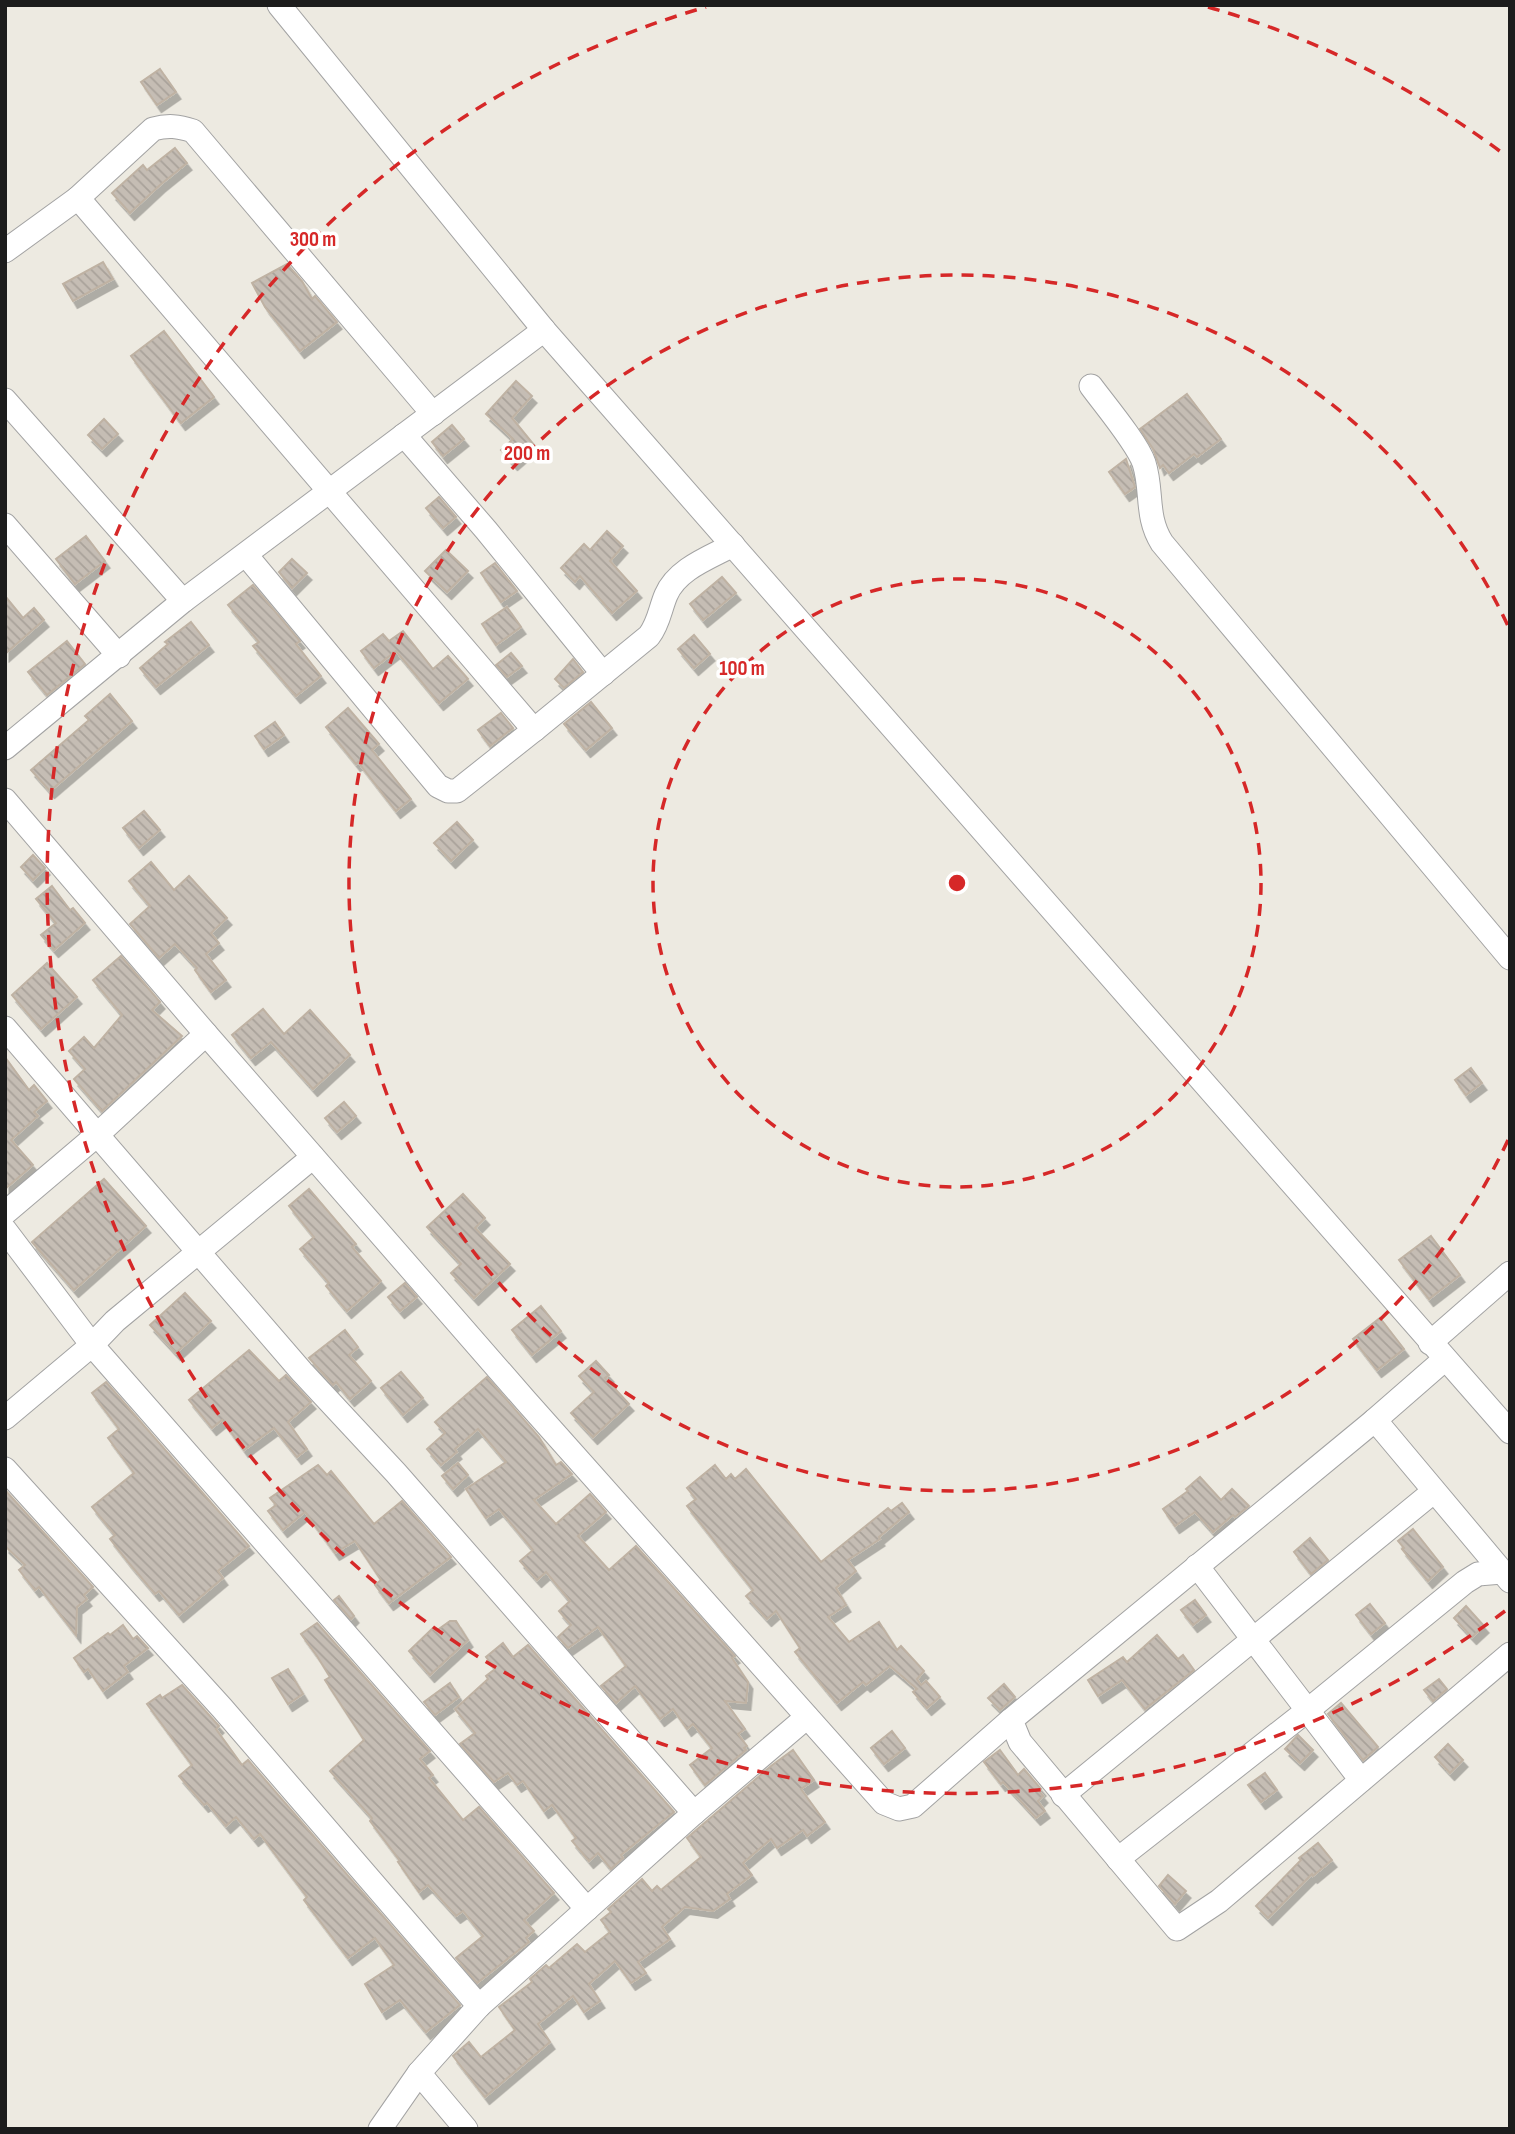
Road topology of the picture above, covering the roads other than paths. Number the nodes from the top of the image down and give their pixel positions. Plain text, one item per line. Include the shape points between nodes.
1 (279, 5) edge
2 (78, 198) junction
3 (5, 251) edge
4 (544, 330) junction
5 (1091, 386) dead end
6 (5, 401) edge
7 (432, 414) junction
8 (404, 435) junction
9 (330, 493) junction
10 (5, 525) edge
11 (733, 545) junction
12 (246, 555) junction
13 (183, 601) junction
14 (119, 656) junction
15 (603, 674) junction
16 (534, 730) junction
17 (5, 748) edge
18 (5, 800) edge
19 (1510, 958) edge
20 (5, 1028) edge
21 (206, 1034) junction
22 (97, 1135) junction
23 (313, 1157) junction
24 (5, 1213) edge
25 (5, 1230) edge
26 (199, 1251) junction
27 (1510, 1273) edge
28 (92, 1345) junction
29 (1438, 1351) junction
30 (5, 1418) edge
31 (1375, 1420) junction
32 (1510, 1432) edge
33 (5, 1469) edge
34 (1433, 1492) junction
35 (1197, 1566) junction
36 (1506, 1576) edge
37 (1253, 1640) junction
38 (1510, 1654) edge
39 (1308, 1710) junction
40 (807, 1717) junction
41 (1011, 1720) junction
42 (1361, 1780) junction
43 (1063, 1795) junction
44 (694, 1813) junction
45 (1118, 1859) junction
46 (587, 1909) junction
47 (479, 2006) junction
48 (419, 2073) junction
49 (380, 2129) edge
50 (466, 2129) edge

1 - 4 street
2 - 3 street
2 - 7 street via 153,129 165,125 193,131
2 - 9 street
4 - 7 street
4 - 11 street
5 - 19 street via 1144,465 1151,520 1162,542
6 - 13 street
7 - 8 street
8 - 9 street
8 - 15 street
9 - 12 street
9 - 16 street
10 - 14 street
11 - 15 street via 678,576 649,636
11 - 29 street
12 - 13 street
12 - 16 street via 438,786 457,791
13 - 14 street
14 - 17 street
15 - 16 street
18 - 21 street
20 - 22 street
21 - 22 street
21 - 23 street
22 - 24 street
22 - 26 street
23 - 26 street
23 - 40 street
25 - 28 street
26 - 28 street
26 - 44 street
27 - 29 street
28 - 30 street
28 - 46 street
29 - 31 street
29 - 32 street
31 - 34 street
31 - 35 street
33 - 47 street via 222,1708
34 - 36 street
34 - 37 street
35 - 37 street
35 - 41 street
36 - 39 street via 1478,1574 1465,1581
37 - 39 street
37 - 43 street
38 - 42 street
39 - 42 street
39 - 45 street
40 - 41 street via 884,1803 899,1809 913,1806
40 - 44 street
41 - 43 street via 1020,1742
42 - 45 street via 1219,1900 1177,1929
43 - 45 street
44 - 46 street
46 - 47 street
47 - 48 street
48 - 49 street
48 - 50 street

